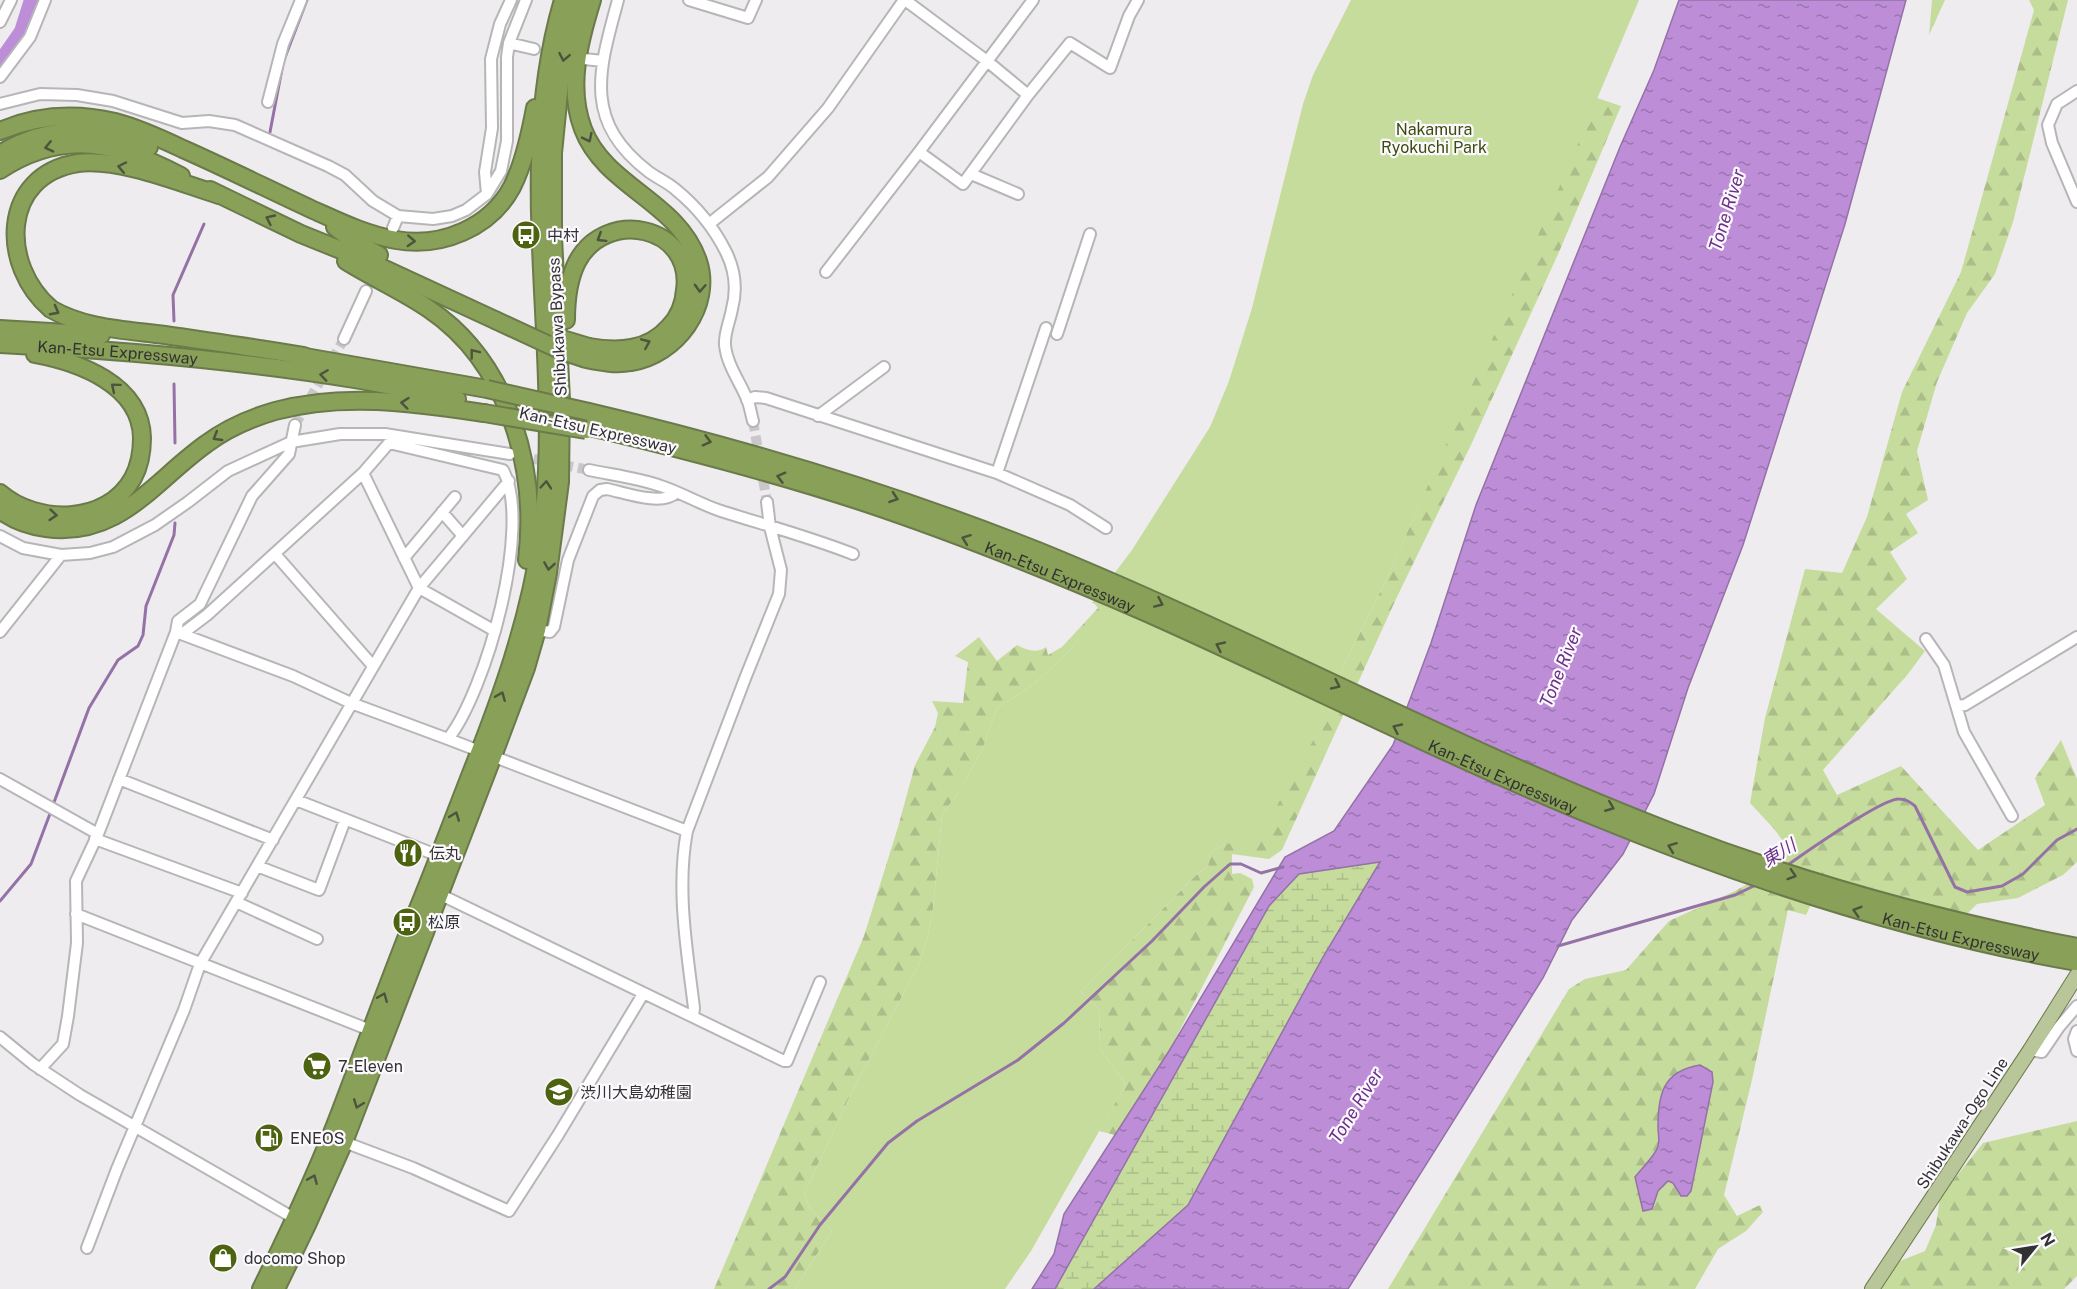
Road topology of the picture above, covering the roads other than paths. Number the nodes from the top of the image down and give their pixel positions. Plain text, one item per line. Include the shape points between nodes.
1 (11, 0) edge
2 (45, 0) edge
3 (301, 0) edge
4 (511, 0) edge
5 (526, 0) edge
6 (592, 0) edge
7 (618, 0) edge
8 (689, 0) edge
9 (756, 0) edge
10 (905, 0) edge
11 (1033, 0) edge
12 (1138, 0) edge
13 (567, 2) edge
14 (0, 21) edge
15 (510, 43) junction
16 (534, 49) dead end
17 (585, 59) dead end
18 (603, 61) junction
19 (987, 61) junction
20 (0, 77) edge
21 (2077, 91) edge
22 (1028, 95) junction
23 (268, 102) dead end
24 (0, 104) edge
25 (0, 131) edge
26 (919, 152) junction
27 (0, 154) edge
28 (0, 170) edge
29 (230, 170) junction
30 (970, 174) junction
31 (487, 194) junction
32 (1018, 194) dead end
33 (219, 195) junction
34 (2077, 202) edge
35 (316, 211) junction
36 (398, 216) junction
37 (710, 225) junction
38 (393, 228) dead end
39 (301, 234) junction
40 (1090, 234) dead end
41 (826, 272) dead end
42 (366, 291) dead end
43 (498, 316) junction
44 (1046, 328) dead end
45 (0, 329) edge
46 (1057, 334) dead end
47 (344, 339) tunnel mouth
48 (0, 344) edge
49 (0, 351) edge
50 (587, 353) junction
51 (304, 357) junction
52 (884, 367) dead end
53 (747, 400) junction
54 (485, 402) junction
55 (818, 416) junction
56 (753, 421) tunnel mouth
57 (587, 422) junction
58 (295, 424) tunnel mouth
59 (387, 439) junction
60 (291, 442) junction
61 (510, 454) tunnel mouth
62 (589, 470) tunnel mouth
63 (363, 473) junction
64 (997, 473) junction
65 (509, 481) junction
66 (560, 482) junction
67 (0, 493) edge
68 (676, 493) junction
69 (455, 497) dead end
70 (767, 502) tunnel mouth
71 (0, 510) edge
72 (442, 512) junction
73 (770, 527) junction
74 (1106, 528) dead end
75 (0, 536) edge
76 (463, 536) junction
77 (275, 554) junction
78 (854, 554) dead end
79 (61, 555) junction
80 (404, 558) junction
81 (1082, 578) junction
82 (419, 588) junction
83 (537, 630) junction
84 (0, 632) edge
85 (495, 632) junction
86 (179, 633) junction
87 (2077, 637) edge
88 (1926, 639) dead end
89 (516, 651) junction
90 (373, 666) junction
91 (351, 703) junction
92 (1957, 706) junction
93 (448, 739) junction
94 (487, 753) junction
95 (0, 779) edge
96 (119, 779) junction
97 (296, 800) junction
98 (2012, 816) dead end
99 (345, 820) junction
100 (687, 831) junction
101 (96, 836) junction
102 (273, 840) junction
103 (446, 859) junction
104 (257, 866) junction
105 (434, 891) junction
106 (239, 897) junction
107 (76, 914) junction
108 (317, 939) dead end
109 (2077, 947) edge
110 (2077, 962) edge
111 (200, 964) junction
112 (2077, 975) edge
113 (819, 982) dead end
114 (643, 994) junction
115 (2077, 1006) edge
116 (693, 1016) junction
117 (370, 1030) junction
118 (2077, 1031) edge
119 (0, 1037) edge
120 (2030, 1050) junction
121 (2077, 1051) edge
122 (40, 1069) junction
123 (134, 1126) junction
124 (344, 1142) junction
125 (301, 1222) junction
126 (87, 1248) dead end
127 (261, 1289) edge
128 (276, 1289) edge
129 (1872, 1289) edge

1 - 14 street
2 - 20 street via 30,37
3 - 23 street via 283,44
4 - 31 street via 491,59 492,128 485,172
5 - 15 street
6 -> 50 highway via 575,84 584,133 606,165 673,220 693,248 701,282 694,314 686,329 662,350 632,362 617,363
7 - 18 street
8 - 9 street via 748,18
10 - 19 street
10 - 37 street via 828,108 768,177
11 - 19 street
12 - 22 street via 1110,68 1070,43
35 -> 13 highway via 359,230 414,242 447,238 491,214 518,174 543,57
13 -> 66 highway, Shibukawa Bypass via 553,153
89 -> 13 highway, Shibukawa Bypass via 541,538 547,471 549,397 540,238 540,156 548,72
15 - 16 street
15 - 31 street via 507,141 501,171
17 - 18 street
18 - 37 street via 603,112 616,140 638,163 695,206
19 - 22 street
19 - 26 street
21 - 34 street via 2057,104 2048,125
22 - 30 street
24 - 36 street via 40,94 77,95 113,101 182,123 209,121 234,125 345,175 373,201
25 - 29 highway via 51,117 95,118 142,132
26 - 30 street via 963,184
26 - 41 street
27 - 29 highway via 54,132 97,132
33 -> 28 highway via 136,154 94,144 54,146
29 - 35 highway
30 - 32 street
31 - 36 street via 452,216
39 -> 33 highway
33 -> 51 highway via 123,166 62,166 44,172 16,194 6,209 2,242 12,273 23,288 68,317 109,328
35 - 43 highway via 366,249
36 - 38 street
37 - 53 street via 733,269 735,291 725,344
39 - 43 highway
89 -> 39 highway via 529,546 529,499 521,450 505,404 480,360 450,326 429,309
40 - 46 street
42 - 47 street
43 - 50 highway, bridge via 562,339
44 - 64 street
45 - 51 highway, Kan-Etsu Expressway via 136,338
54 -> 48 highway, Kan-Etsu Expressway via 221,361
67 -> 49 highway via 18,506 50,516 95,510 128,486 142,449 138,417 130,402 108,381 59,359
50 -> 66 highway via 644,345 666,331 680,313 686,274 669,244 635,228 621,229 595,241 572,274 566,307 567,398
51 - 54 highway, Kan-Etsu Expressway
52 - 55 street
53 - 55 street via 766,398
53 - 56 street
54 - 57 highway, Kan-Etsu Expressway
54 -> 71 highway via 361,400 275,411 228,430 206,444 133,505 96,525 58,530 38,527
55 - 64 street
81 -> 57 highway, Kan-Etsu Expressway via 797,481 621,435
57 -> 81 highway, Kan-Etsu Expressway via 749,453 865,487 988,532
58 - 60 street
59 - 60 street via 340,434
59 - 61 street
59 - 63 street
59 - 65 street via 503,470
60 - 79 street via 228,471 129,540 90,553
60 - 86 street via 288,454 252,496 201,604 178,621
62 - 68 street via 658,485
63 - 77 street
63 - 80 street
64 - 74 street via 1070,506
65 - 76 street
65 - 85 street via 511,551
66 -> 83 highway, Shibukawa Bypass
68 - 73 street
68 - 83 street via 661,500 607,489 593,496 568,560 554,627 550,632
69 - 72 street
70 - 73 street
72 - 76 street
72 - 80 street
73 - 78 street
73 - 100 street via 781,570 780,594
75 - 79 street via 23,548
76 - 82 street
77 - 86 street via 207,615
77 - 90 street
79 - 84 street
80 - 82 street
81 -> 109 highway, Kan-Etsu Expressway via 1225,633 1480,751 1678,835 1881,902
110 -> 81 highway, Kan-Etsu Expressway via 1870,915 1666,845 1524,786 1145,612
82 - 85 street
82 - 90 street
83 - 94 highway, Shibukawa Bypass via 526,669
85 - 93 street via 479,682
86 - 91 street via 293,676
86 - 96 street
87 - 92 street via 1965,705
88 - 92 street via 1944,664
94 -> 89 highway, Shibukawa Bypass
90 - 91 street
91 - 93 street
91 - 97 street
92 - 98 street via 1964,732
93 - 94 street
94 - 100 street
94 - 103 highway
95 - 101 street
96 - 101 street
96 - 102 street
97 - 99 street
97 - 102 street
99 - 103 street
99 - 104 street via 319,890
100 - 116 street via 682,877
101 - 106 street
101 - 107 street via 76,881
102 - 104 street
103 - 105 highway
104 - 106 street
105 - 114 street
117 -> 105 highway
105 -> 124 highway
106 - 108 street
106 - 111 street
107 - 111 street
107 - 122 street via 77,943 63,1044
111 - 117 street
111 - 123 street
112 - 120 main road, Shibukawa-Ogo Line
113 - 116 street via 787,1061
114 - 116 street
114 - 124 street via 508,1211
115 - 120 street via 2042,1052
125 -> 117 highway
118 - 121 street
119 - 122 street
120 - 129 main road, Shibukawa-Ogo Line
122 - 123 street
123 - 125 street
123 - 126 street
124 - 125 highway
125 - 127 highway
125 - 128 highway

